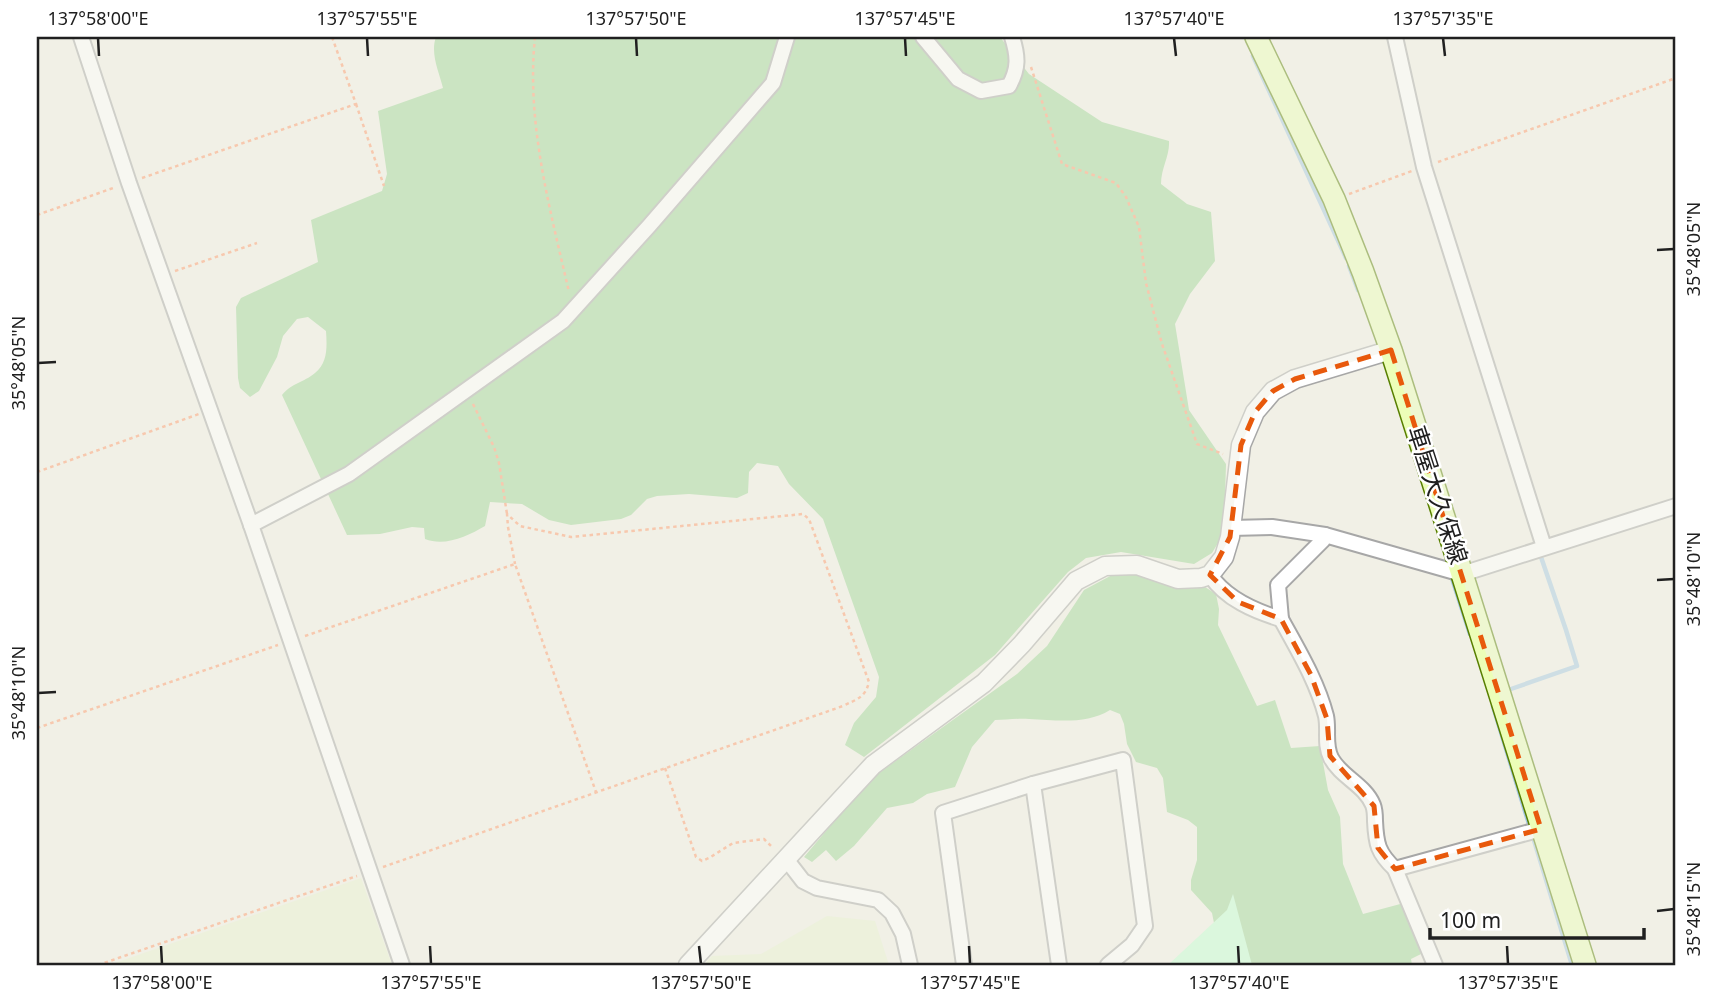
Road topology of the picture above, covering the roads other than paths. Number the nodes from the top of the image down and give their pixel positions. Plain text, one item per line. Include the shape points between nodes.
1 (81, 37) edge
2 (786, 37) edge
3 (923, 37) edge
4 (1012, 37) edge
5 (1256, 37) edge
6 (1395, 37) edge
7 (1391, 351) junction
8 (1676, 506) edge
9 (251, 525) junction
10 (1231, 528) junction
11 (1325, 535) junction
12 (1544, 547) junction
13 (1462, 574) junction
14 (1210, 575) junction
15 (1281, 619) junction
16 (1033, 784) junction
17 (1533, 831) junction
18 (786, 859) junction
19 (1395, 869) junction
20 (402, 965) edge
21 (688, 965) edge
22 (910, 965) edge
23 (964, 965) edge
24 (1059, 965) edge
25 (1108, 965) edge
26 (1435, 965) edge
27 (1585, 965) edge

1 - 9 street
2 - 9 street via 773,83 563,321 349,474
3 - 4 street via 958,79 981,90 1009,86 1016,74
5 - 7 main road, 車屋大久保線 via 1334,199
6 - 12 street via 1424,167
7 - 10 street via 1295,379 1273,391 1255,412 1241,445
7 - 13 main road, 車屋大久保線
8 - 12 street
9 - 20 street
10 - 11 street via 1272,527
10 - 14 street via 1224,557
11 - 13 street
11 - 15 street via 1278,585
12 - 13 street
13 - 17 main road, 車屋大久保線
14 - 15 street via 1238,602
14 - 18 street via 1178,579 1137,565 1105,566 1076,581 984,683 873,765
15 - 19 street via 1311,675 1327,719 1330,756 1374,806 1378,848
16 - 23 street via 943,813
16 - 24 street
16 - 25 street via 1123,760 1144,926 1132,945
17 - 19 street
17 - 27 main road, 車屋大久保線
18 - 21 street
18 - 22 street via 803,881 817,888 878,900 892,913 903,934
19 - 26 street

